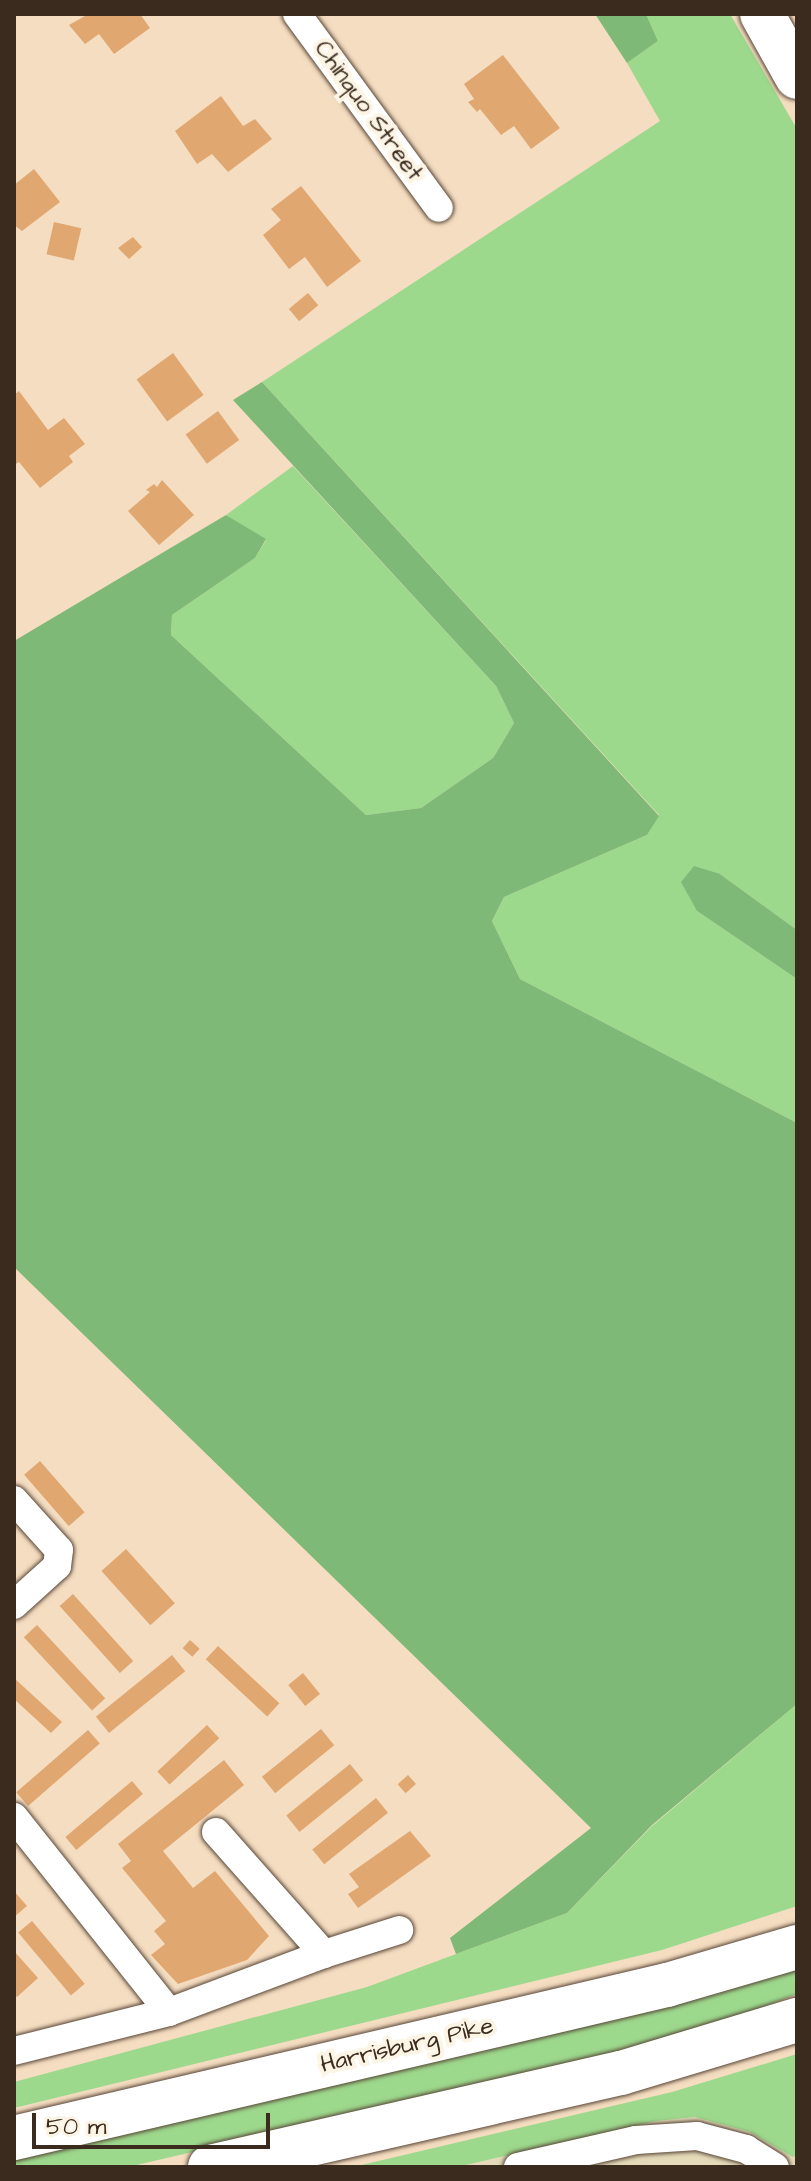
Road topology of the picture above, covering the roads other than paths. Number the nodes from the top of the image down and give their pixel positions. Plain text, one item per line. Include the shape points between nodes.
1 (297, 14) edge
2 (762, 14) edge
3 (797, 77) edge
4 (439, 208) dead end
5 (14, 1500) edge
6 (14, 1605) edge
7 (14, 1817) edge
8 (216, 1832) dead end
9 (399, 1930) dead end
10 (797, 1947) edge
11 (324, 1954) junction
12 (169, 2012) junction
13 (797, 2020) edge
14 (14, 2051) edge
15 (14, 2138) edge
16 (210, 2167) edge
17 (518, 2167) edge
18 (775, 2167) edge

1 - 4 street, Chinquo Street
2 - 3 main road
5 - 6 street via 59,1550 57,1566
7 - 12 street
8 - 11 street
9 - 11 street
10 - 15 main road, Harrisburg Pike via 667,1985
11 - 12 street
12 - 14 street
13 - 16 main road via 621,2073
17 - 18 street via 636,2140 697,2136 746,2149

